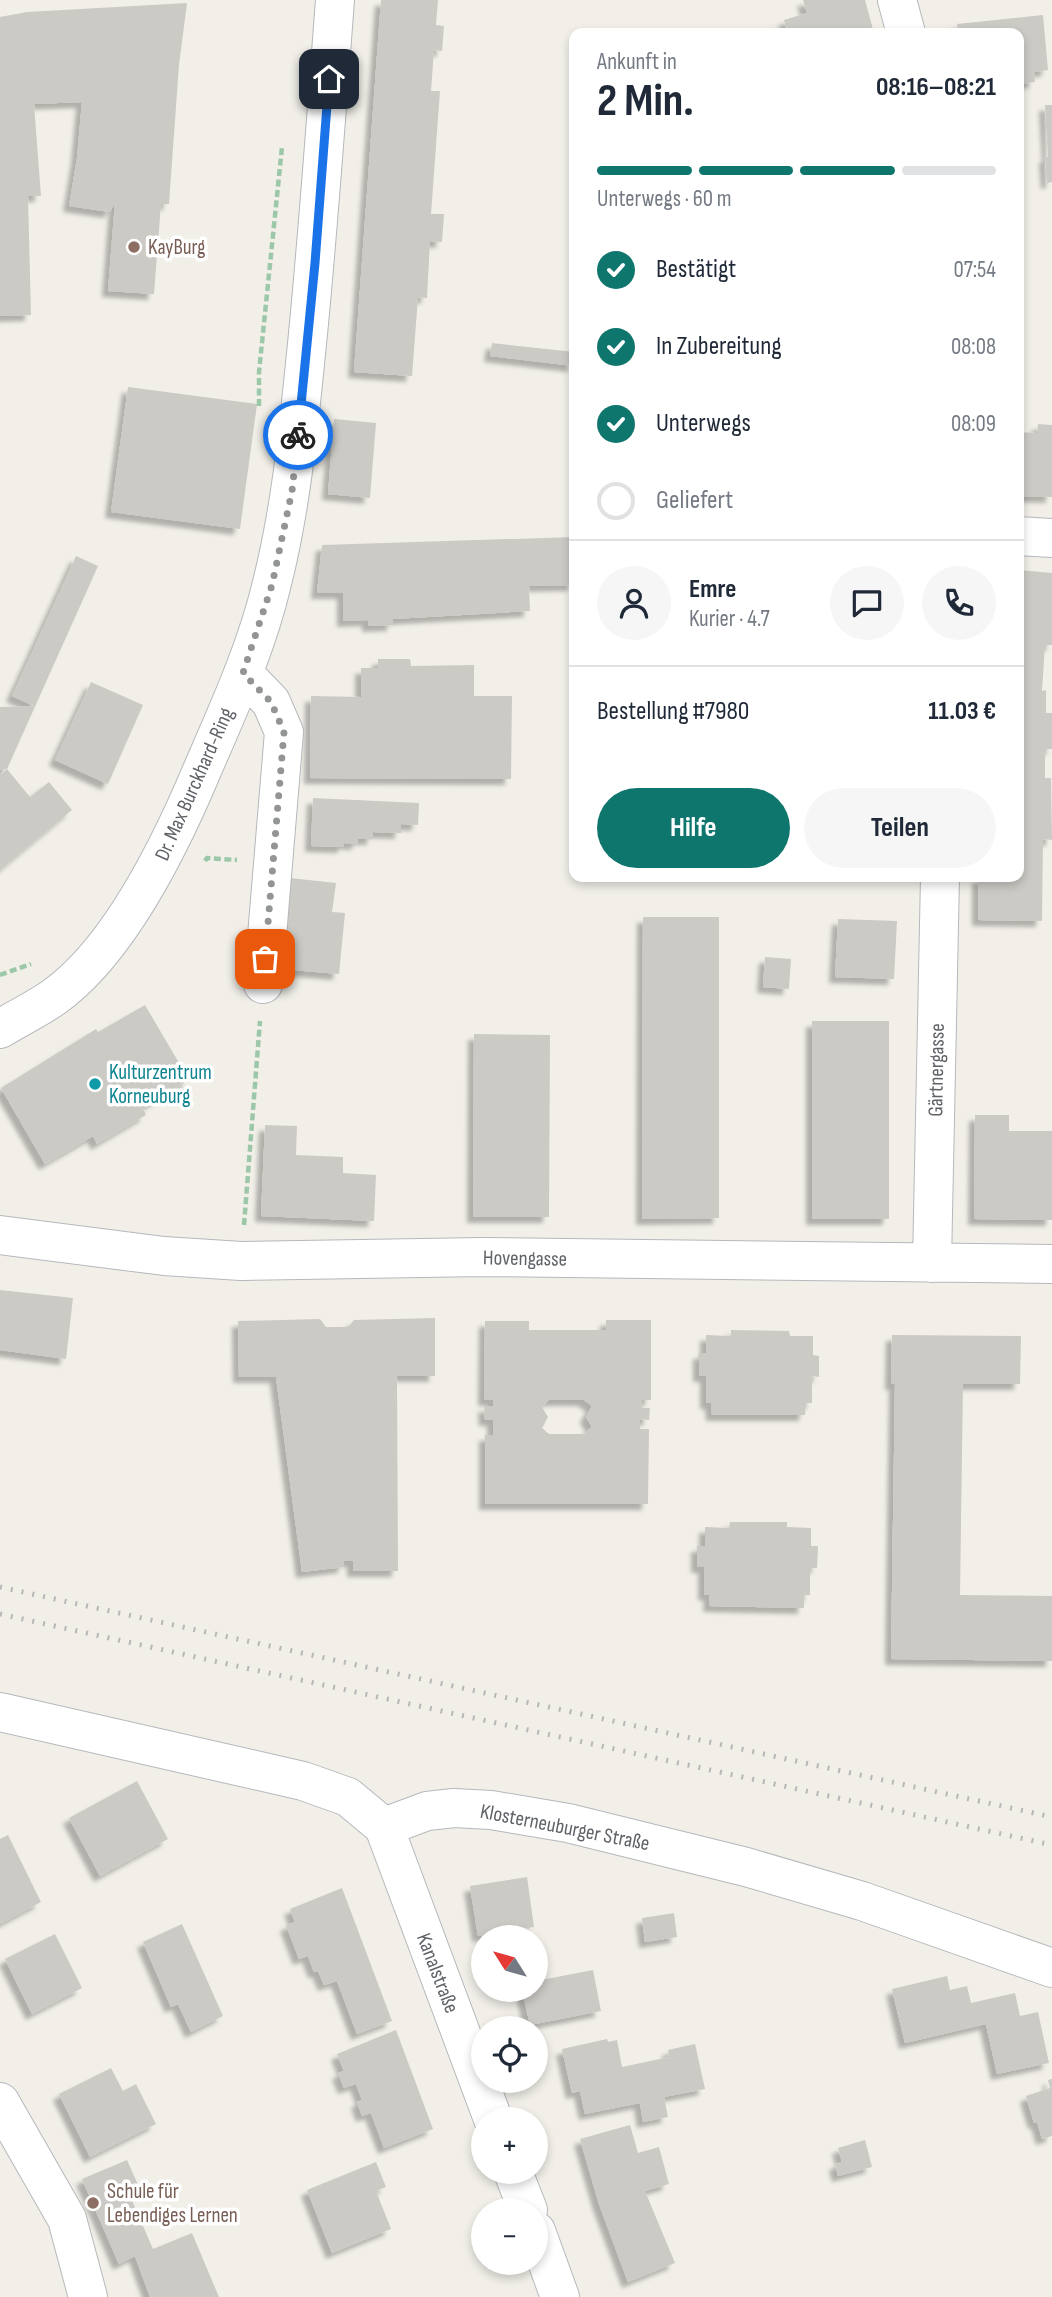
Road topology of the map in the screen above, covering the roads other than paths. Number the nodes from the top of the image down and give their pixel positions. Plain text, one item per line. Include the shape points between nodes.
1 (335, 0) edge
2 (897, 0) edge
3 (905, 28) edge
4 (1024, 536) edge
5 (1052, 538) edge
6 (243, 673) junction
7 (940, 882) edge
8 (263, 984) road end
9 (0, 1028) edge
10 (0, 1235) edge
11 (932, 1263) junction
12 (1052, 1265) edge
13 (0, 1712) edge
14 (384, 1828) junction
15 (1052, 1968) edge
16 (0, 2102) edge
17 (489, 2107) edge
18 (548, 2264) edge
19 (88, 2297) edge
20 (560, 2297) edge

1 - 6 street via 292,491 272,585
2 - 3 street
4 - 5 street
6 - 8 street, Dr. Max Burckhard-Ring via 271,702 284,732
6 - 9 street, Dr. Max Burckhard-Ring via 157,868 113,935 84,971 54,997
7 - 11 street, Gärtnergasse
10 - 11 street, Hovengasse via 241,1261 483,1257
11 - 12 street, Hovengasse
13 - 14 street via 303,1781 348,1797
14 - 15 street, Klosterneuburger Straße via 427,1811 454,1808 568,1823 862,1901
14 - 17 street, Kanalstraße
16 - 19 street via 67,2219
18 - 20 street

